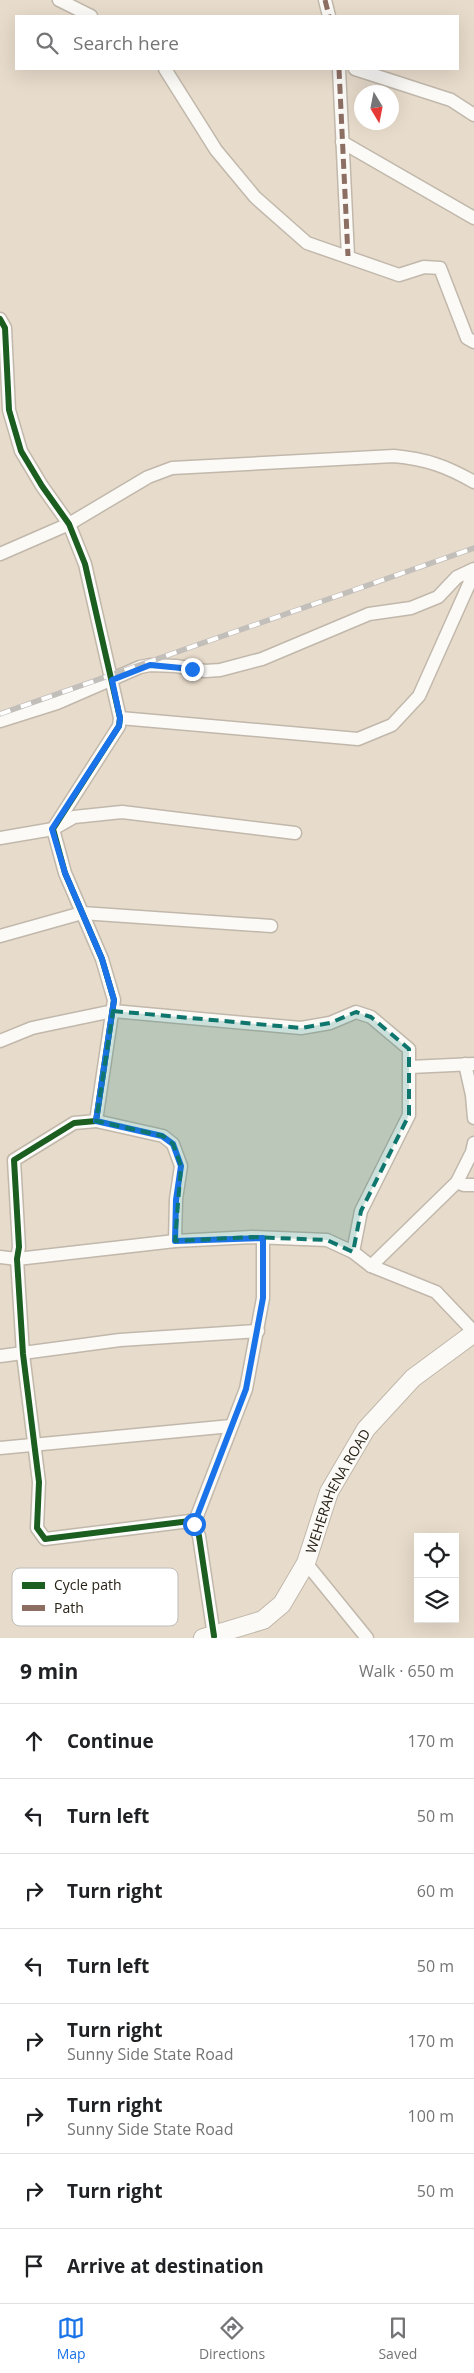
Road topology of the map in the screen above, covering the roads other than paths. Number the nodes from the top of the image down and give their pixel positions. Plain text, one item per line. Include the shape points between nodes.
1 (59, 0) edge
2 (325, 0) edge
3 (89, 15) edge
4 (329, 15) edge
5 (166, 70) edge
6 (339, 70) edge
7 (358, 70) edge
8 (474, 115) edge
9 (342, 142) junction
10 (474, 218) edge
11 (348, 256) junction
12 (0, 319) edge
13 (474, 342) edge
14 (474, 482) edge
15 (69, 524) junction
16 (0, 554) edge
17 (474, 571) edge
18 (112, 680) junction
19 (120, 718) junction
20 (0, 721) edge
21 (52, 829) junction
22 (295, 833) dead end
23 (0, 838) edge
24 (82, 912) junction
25 (271, 926) dead end
26 (0, 936) edge
27 (113, 1011) junction
28 (0, 1041) edge
29 (470, 1064) edge
30 (410, 1067) junction
31 (474, 1118) edge
32 (96, 1121) junction
33 (474, 1143) edge
34 (457, 1182) junction
35 (474, 1185) edge
36 (263, 1238) junction
37 (175, 1241) junction
38 (353, 1252) junction
39 (0, 1257) edge
40 (17, 1259) junction
41 (371, 1266) junction
42 (258, 1331) junction
43 (474, 1333) edge
44 (22, 1354) junction
45 (0, 1356) edge
46 (231, 1426) junction
47 (34, 1445) junction
48 (0, 1448) edge
49 (194, 1524) junction
50 (306, 1563) junction
51 (209, 1637) edge
52 (367, 1638) edge

1 - 3 street
2 - 4 street
5 - 11 street via 216,150 255,197 307,243
6 - 9 street
7 - 8 street via 451,100
9 - 10 street
9 - 11 street
11 - 13 street via 399,274 424,266 440,268 467,338
12 - 15 street via 5,328 8,410 21,451
14 - 15 street via 447,466 420,458 394,456 172,468 148,477
15 - 16 street
15 - 18 street via 85,564
17 - 18 street via 457,578 438,597 411,608 369,614 262,658 205,671 150,665
17 - 19 street via 419,696 405,714 384,729 358,739
18 - 19 street
18 - 20 street via 36,711
19 - 21 street via 119,726
21 - 22 street via 74,817 122,812
21 - 23 street
21 - 24 street via 65,873
24 - 25 street
24 - 26 street
24 - 27 street via 102,959 114,1000
27 - 28 street via 32,1028
27 - 30 street via 301,1028 330,1023 356,1012 371,1017 409,1049
27 - 32 street
29 - 30 street
29 - 31 street
30 - 38 street via 409,1114 361,1211
32 - 37 street via 162,1136 173,1144 181,1166
32 - 40 street via 74,1123 14,1160
33 - 34 street
34 - 35 street
34 - 41 street
36 - 37 street
36 - 38 street via 327,1240
36 - 42 street via 263,1298
37 - 40 street
38 - 41 street
39 - 40 street
40 - 44 street
41 - 43 street via 436,1292
42 - 44 street via 120,1340
42 - 46 street via 246,1389
43 - 50 main road, WEHERAHENA ROAD via 414,1378 366,1429 328,1492
44 - 45 street
44 - 47 street
46 - 47 street
46 - 49 street
47 - 48 street
47 - 49 street via 38,1482 37,1528 45,1539
49 - 51 street via 199,1536
50 - 51 main road, WEHERAHENA ROAD via 282,1604 263,1620
50 - 52 street

